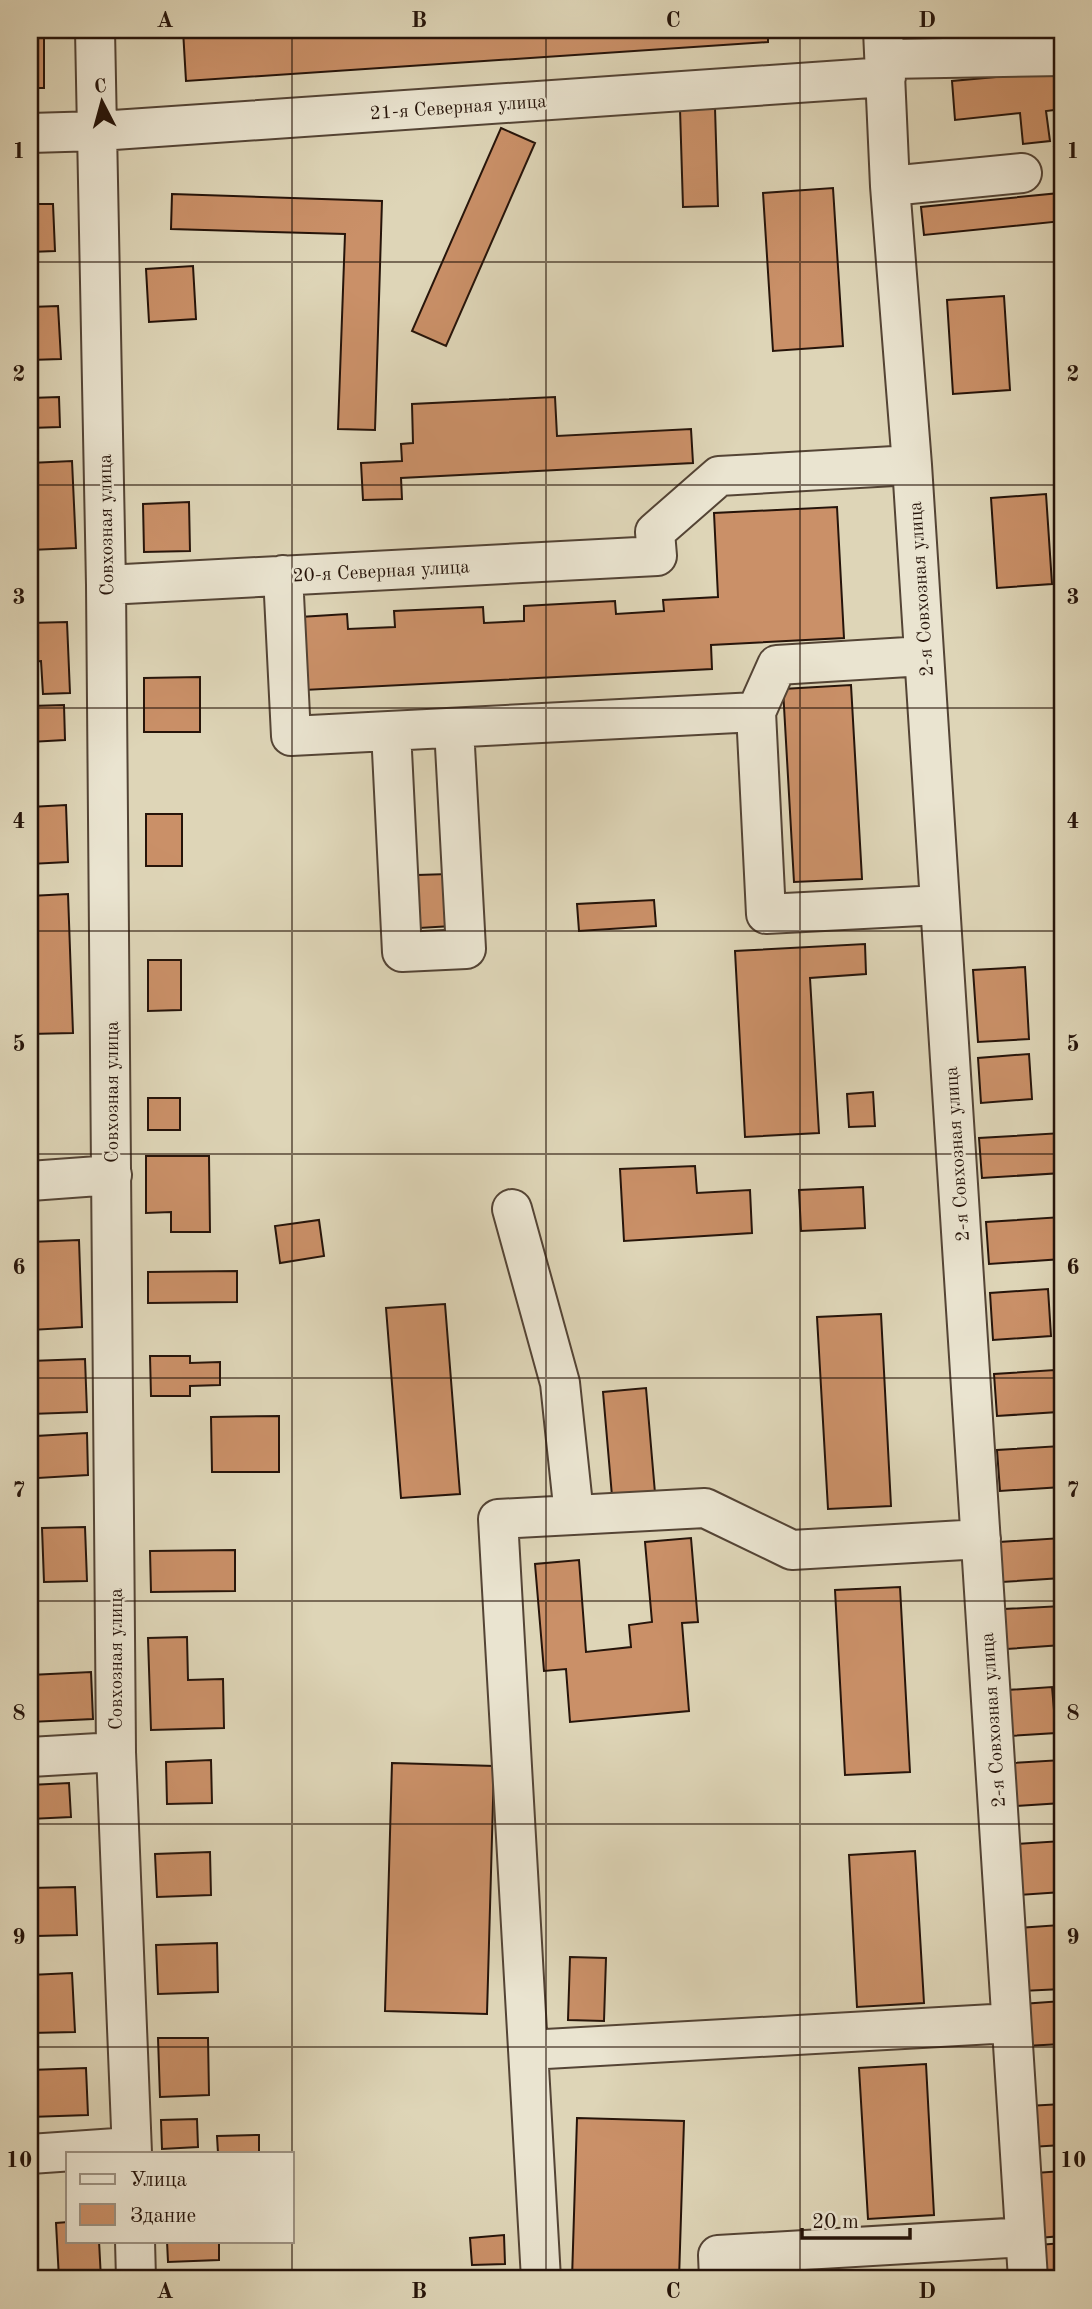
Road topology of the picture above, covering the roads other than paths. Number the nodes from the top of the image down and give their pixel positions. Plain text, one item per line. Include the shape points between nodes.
1 (95, 30) edge
2 (885, 55) edge
3 (1062, 56) edge
4 (99, 131) junction
5 (30, 133) edge
6 (1023, 173) dead end
7 (890, 186) junction
8 (912, 465) junction
9 (283, 575) junction
10 (107, 585) junction
11 (924, 656) junction
12 (756, 712) junction
13 (454, 728) junction
14 (391, 731) junction
15 (940, 905) junction
16 (112, 1175) junction
17 (30, 1181) edge
18 (512, 1209) dead end
19 (574, 1515) junction
20 (981, 1539) junction
21 (116, 1752) junction
22 (30, 1757) edge
23 (1011, 2023) junction
24 (528, 2050) junction
25 (132, 2150) edge
26 (81, 2152) edge
27 (66, 2153) edge
28 (30, 2154) edge
29 (1025, 2237) junction
30 (135, 2242) edge
31 (136, 2279) edge
32 (541, 2279) edge
33 (719, 2279) edge
34 (1028, 2279) edge

1 - 4 street, Совхозная улица
2 - 3 street, 21-я Северная улица
2 - 4 street, 21-я Северная улица
2 - 7 street, 2-я Совхозная улица
4 - 5 street, 21-я Северная улица
4 - 10 street, Совхозная улица
6 - 7 street
7 - 8 street, 2-я Совхозная улица
8 - 9 street, 20-я Северная улица via 719,476 655,532 656,556
8 - 11 street, 2-я Совхозная улица
9 - 10 street, 20-я Северная улица
9 - 14 street via 292,736
10 - 16 street, Совхозная улица
11 - 12 street via 777,665
11 - 15 street, 2-я Совхозная улица
12 - 13 street
12 - 15 street via 766,914
13 - 14 street
13 - 14 street via 466,949 402,953
15 - 20 street, 2-я Совхозная улица
16 - 17 street
16 - 21 street, Совхозная улица
18 - 19 street via 560,1383
19 - 20 street via 705,1508 792,1550
19 - 24 street via 498,1519
20 - 23 street, 2-я Совхозная улица
21 - 22 street
21 - 25 street, Совхозная улица
23 - 24 street
23 - 29 street, 2-я Совхозная улица
24 - 32 street
25 - 26 street
27 - 28 street
29 - 33 street via 718,2255
29 - 34 street, 2-я Совхозная улица
30 - 31 street

